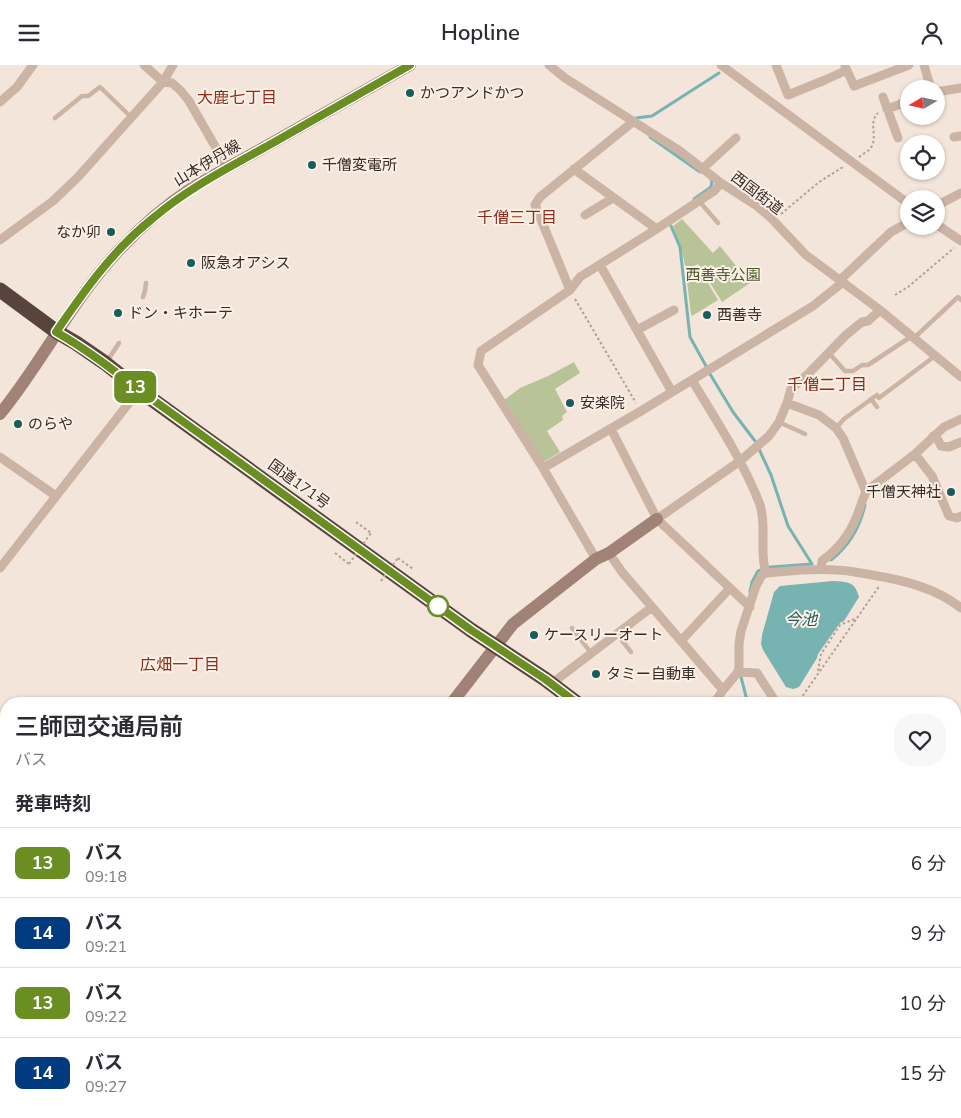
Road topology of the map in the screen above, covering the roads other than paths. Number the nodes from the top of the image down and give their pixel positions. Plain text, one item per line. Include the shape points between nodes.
1 (33, 65) edge
2 (144, 65) edge
3 (173, 65) edge
4 (410, 65) edge
5 (549, 65) edge
6 (721, 65) edge
7 (776, 65) edge
8 (909, 65) edge
9 (924, 65) edge
10 (846, 67) edge
11 (928, 80) edge
12 (163, 82) junction
13 (961, 88) edge
14 (945, 91) edge
15 (883, 97) dead end
16 (0, 102) edge
17 (900, 104) edge
18 (887, 109) junction
19 (131, 117) junction
20 (54, 118) dead end
21 (634, 121) junction
22 (736, 138) dead end
23 (898, 138) dead end
24 (227, 167) junction
25 (574, 169) junction
26 (702, 169) junction
27 (721, 183) junction
28 (961, 193) edge
29 (900, 197) edge
30 (613, 198) junction
31 (699, 201) junction
32 (945, 201) edge
33 (585, 215) dead end
34 (718, 223) dead end
35 (900, 227) edge
36 (945, 229) edge
37 (655, 230) junction
38 (0, 240) edge
39 (961, 241) edge
40 (600, 265) junction
41 (842, 281) junction
42 (146, 283) dead end
43 (0, 290) edge
44 (570, 290) junction
45 (143, 297) dead end
46 (961, 300) edge
47 (674, 310) dead end
48 (880, 310) junction
49 (637, 330) junction
50 (56, 332) junction
51 (913, 337) junction
52 (118, 343) dead end
53 (829, 353) junction
54 (935, 356) junction
55 (106, 363) junction
56 (961, 377) edge
57 (692, 380) junction
58 (138, 389) junction
59 (672, 392) junction
60 (871, 399) junction
61 (787, 403) junction
62 (877, 407) dead end
63 (0, 414) edge
64 (961, 419) edge
65 (779, 422) junction
66 (836, 428) junction
67 (610, 429) junction
68 (805, 434) dead end
69 (933, 436) junction
70 (961, 441) edge
71 (915, 455) junction
72 (0, 457) edge
73 (740, 461) junction
74 (543, 468) junction
75 (866, 492) junction
76 (56, 496) junction
77 (961, 516) edge
78 (657, 519) junction
79 (609, 553) junction
80 (596, 559) junction
81 (0, 568) edge
82 (821, 569) junction
83 (766, 573) junction
84 (730, 588) junction
85 (652, 607) junction
86 (750, 607) junction
87 (961, 608) edge
88 (572, 628) dead end
89 (617, 634) junction
90 (681, 641) junction
91 (495, 646) junction
92 (630, 651) dead end
93 (591, 653) junction
94 (738, 672) junction
95 (551, 684) junction
96 (723, 690) junction
97 (456, 697) edge
98 (569, 697) edge
99 (718, 697) edge
100 (772, 697) edge

1 - 16 street via 17,87
2 - 12 street
3 - 12 street
4 - 24 main road, 山本伊丹線
5 - 21 street, 西国街道
6 - 29 street
7 - 10 street via 788,95 825,81
8 - 10 street via 854,86
9 - 11 street
12 - 19 street
12 - 24 street via 172,83 189,101
13 - 14 street
15 - 18 street
17 - 18 street
18 - 23 street
19 - 20 lane via 100,87 88,96 82,96
19 - 38 street via 54,201
21 - 25 street
21 - 26 street, 西国街道
22 - 26 street
24 - 50 main road, 山本伊丹線 via 181,197 122,246 90,283
25 - 30 street
25 - 44 street via 535,205
26 - 27 street, 西国街道
27 - 31 street
27 - 41 street, 西国街道 via 757,206 806,255
28 - 32 street
30 - 33 street
30 - 37 street
31 - 34 lane
31 - 37 street
35 - 41 street
36 - 39 street
37 - 40 street
40 - 44 street via 580,277
40 - 49 street
41 - 48 street, 西国街道
41 - 57 street via 813,306
42 - 45 lane
43 - 50 highway, 国道171号
44 - 74 street via 481,351 478,365
46 - 51 lane via 958,297
47 - 49 street
48 - 51 street, 西国街道
48 - 53 street via 846,335
49 - 59 street
50 - 55 highway, 国道171号
50 - 63 main road, 山本伊丹線
51 - 53 lane via 853,371 845,371
51 - 54 street, 西国街道
52 - 55 lane
53 - 61 street via 790,389
54 - 56 street, 西国街道
54 - 60 lane via 879,398 877,395
55 - 58 highway, 国道171号
57 - 59 street
57 - 73 street
58 - 76 street
58 - 91 highway, 国道171号
59 - 67 street
60 - 62 lane
60 - 66 lane
61 - 65 street
61 - 66 street via 823,417
64 - 69 street
65 - 68 lane
65 - 73 street via 769,436
66 - 75 street
67 - 74 street
67 - 78 street
69 - 70 street via 941,446 949,447
69 - 71 street
71 - 75 street
71 - 77 street via 932,477 950,516
72 - 76 street
73 - 78 street
73 - 83 street via 760,505
74 - 80 street
75 - 82 street via 847,535 822,561
76 - 81 street
78 - 79 main road
78 - 84 street
79 - 80 main road
79 - 85 street
80 - 91 main road via 512,624
82 - 83 street
82 - 87 street via 885,577 922,587
83 - 86 street via 756,586
84 - 86 street
84 - 90 street
85 - 89 street
85 - 90 street
86 - 94 street via 741,631
88 - 93 lane
89 - 92 lane
89 - 93 street
90 - 96 street
91 - 95 highway, 国道171号
91 - 97 main road
93 - 95 street
94 - 96 street
94 - 100 street via 757,673
95 - 98 highway, 国道171号
96 - 99 street

